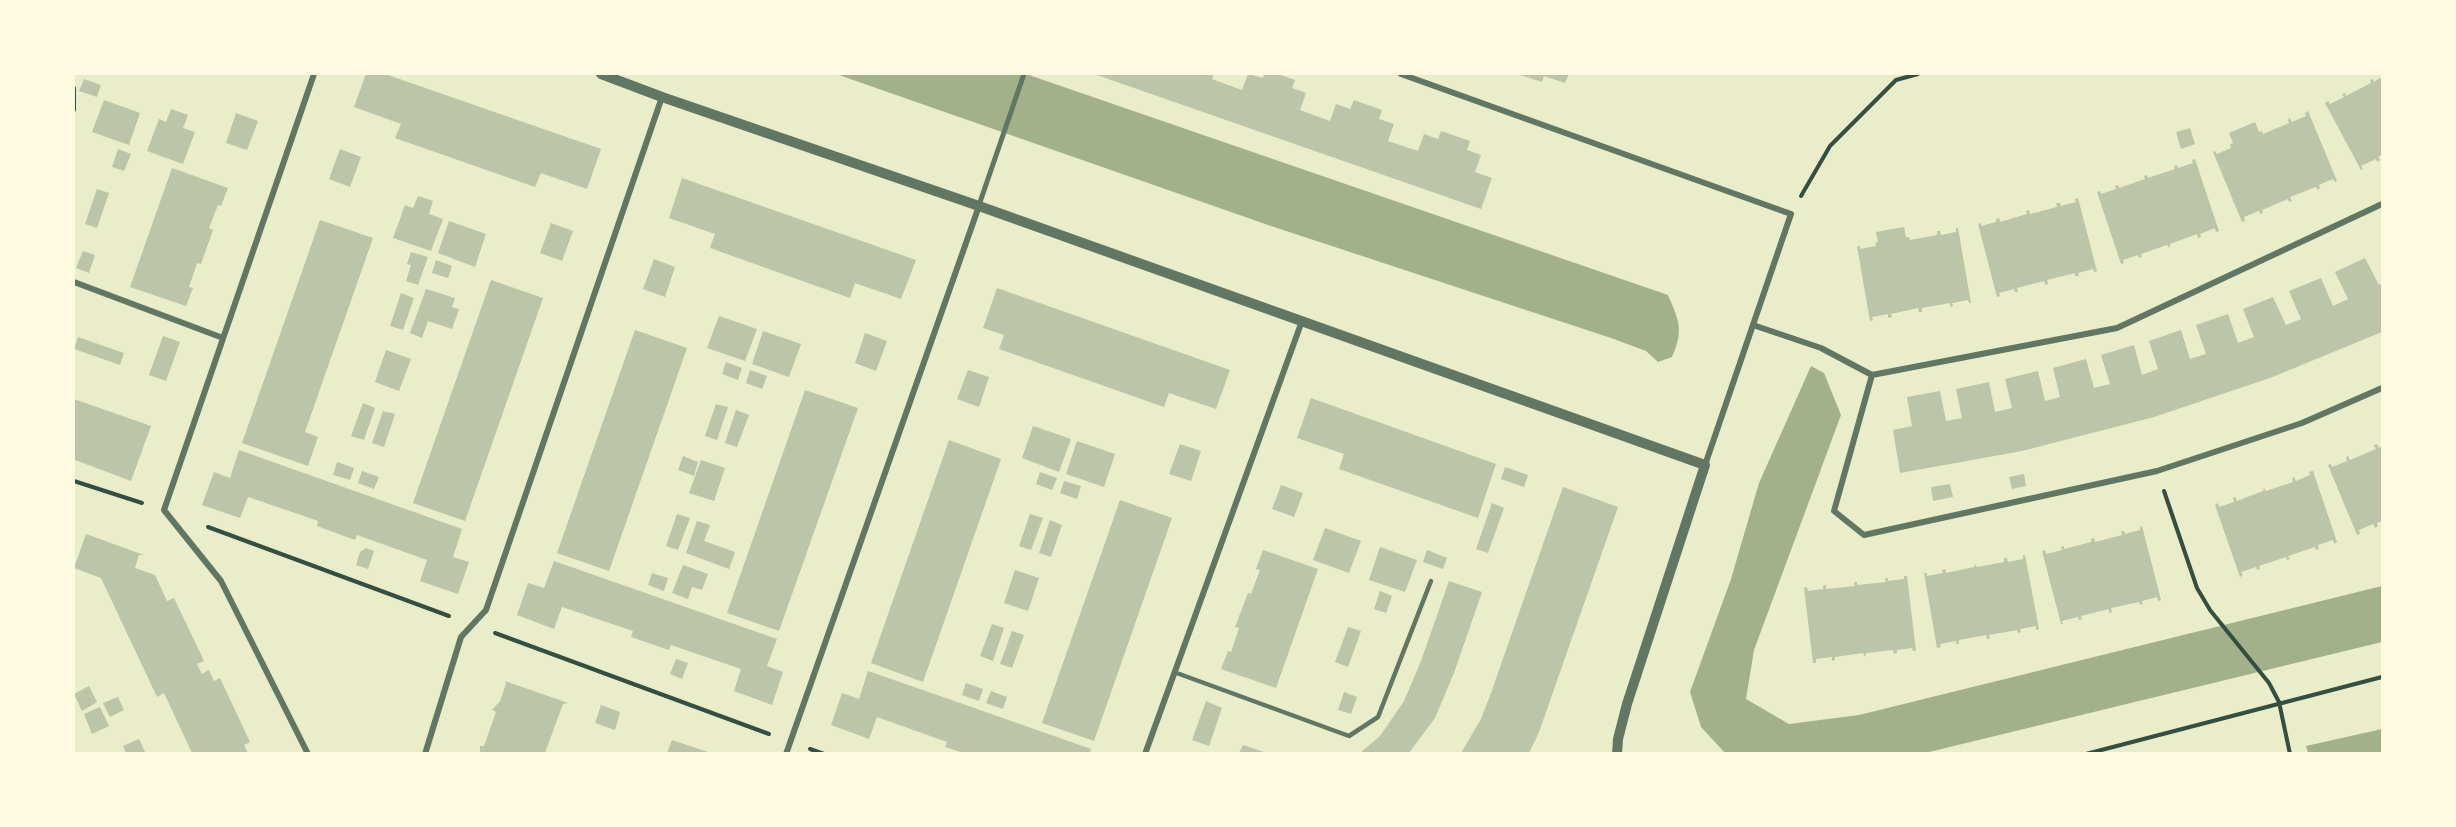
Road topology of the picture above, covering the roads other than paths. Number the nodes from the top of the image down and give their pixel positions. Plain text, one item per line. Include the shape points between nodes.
1 (314, 74) edge
2 (601, 74) edge
3 (1024, 74) edge
4 (1401, 74) edge
5 (662, 97) junction
6 (2382, 204) edge
7 (979, 206) junction
8 (74, 282) edge
9 (1302, 321) junction
10 (1753, 325) junction
11 (223, 338) junction
12 (1872, 375) junction
13 (2382, 388) edge
14 (1706, 465) junction
15 (1431, 581) dead end
16 (1174, 672) junction
17 (308, 753) edge
18 (425, 753) edge
19 (786, 753) edge
20 (1145, 753) edge
21 (1617, 753) edge

1 - 11 street
2 - 5 street
3 - 7 street
4 - 10 street via 1791,214
5 - 7 street
5 - 18 street via 486,610 461,636
6 - 12 street via 2117,328
7 - 9 street
7 - 19 street
8 - 11 street
9 - 14 street
9 - 16 street
10 - 12 street via 1821,348
10 - 14 street
11 - 17 street via 164,510 221,581
12 - 13 street via 1834,511 1864,535 2157,471 2302,423
14 - 21 street via 1627,704
15 - 16 lane via 1378,717 1349,736
16 - 20 street

